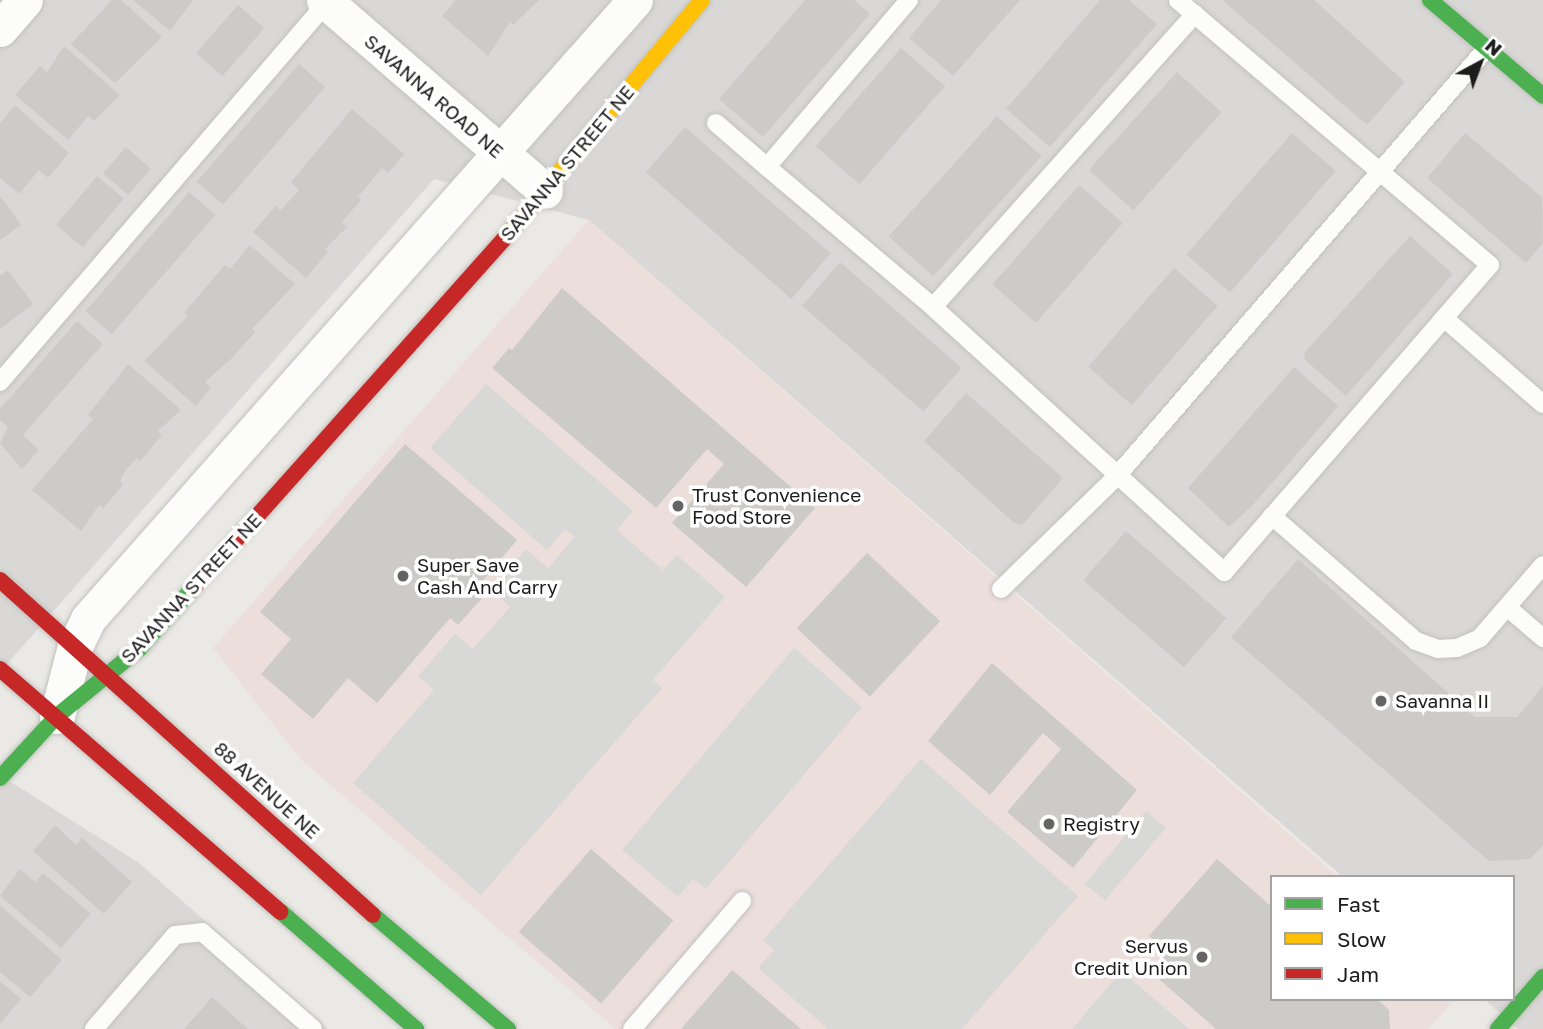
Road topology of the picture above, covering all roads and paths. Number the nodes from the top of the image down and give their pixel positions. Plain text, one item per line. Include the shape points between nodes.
1 (25, 0) edge
2 (635, 0) edge
3 (702, 0) edge
4 (909, 0) edge
5 (1178, 0) edge
6 (1430, 0) edge
7 (326, 1) edge
8 (1195, 15) junction
9 (0, 29) edge
10 (1487, 48) junction
11 (1543, 96) edge
12 (716, 123) dead end
13 (500, 152) junction
14 (767, 167) junction
15 (1382, 171) junction
16 (545, 191) junction
17 (933, 307) junction
18 (1444, 318) junction
19 (0, 382) edge
20 (1543, 404) edge
21 (1116, 477) junction
22 (1272, 516) junction
23 (1543, 565) edge
24 (0, 580) edge
25 (1000, 589) dead end
26 (1507, 607) junction
27 (1543, 638) edge
28 (75, 646) junction
29 (0, 669) edge
30 (108, 676) junction
31 (57, 716) junction
32 (0, 778) edge
33 (742, 901) dead end
34 (1543, 977) edge
35 (94, 1029) edge
36 (313, 1029) edge
37 (416, 1029) edge
38 (508, 1029) edge
39 (632, 1029) edge
40 (1498, 1029) edge

1 - 9 street
2 - 13 street
3 - 16 street, SAVANNA STREET NE
4 - 14 lane
5 - 8 lane
6 - 10 street
7 - 13 street, SAVANNA ROAD NE
7 - 19 lane
8 - 15 lane
8 - 17 lane
10 - 11 street
10 - 15 lane
12 - 14 lane
13 - 16 street, SAVANNA ROAD NE
13 - 28 street via 111,592 88,619
14 - 17 lane
15 - 18 lane via 1490,265
15 - 21 lane
16 - 30 street, SAVANNA STREET NE via 141,648
17 - 21 lane
18 - 20 lane
18 - 22 lane
21 - 22 lane via 1224,572
21 - 25 lane
22 - 26 lane via 1416,641 1438,649 1457,648 1480,638
23 - 26 lane
24 - 28 street, 88 AVENUE NE
26 - 27 lane
28 - 30 street, 88 AVENUE NE
28 - 31 street
29 - 31 street
30 - 31 street, SAVANNA STREET NE
30 - 38 street, 88 AVENUE NE via 405,943
31 - 32 street, SAVANNA STREET NE
31 - 37 street
33 - 39 lane
34 - 40 street
35 - 36 lane via 175,935 202,932

